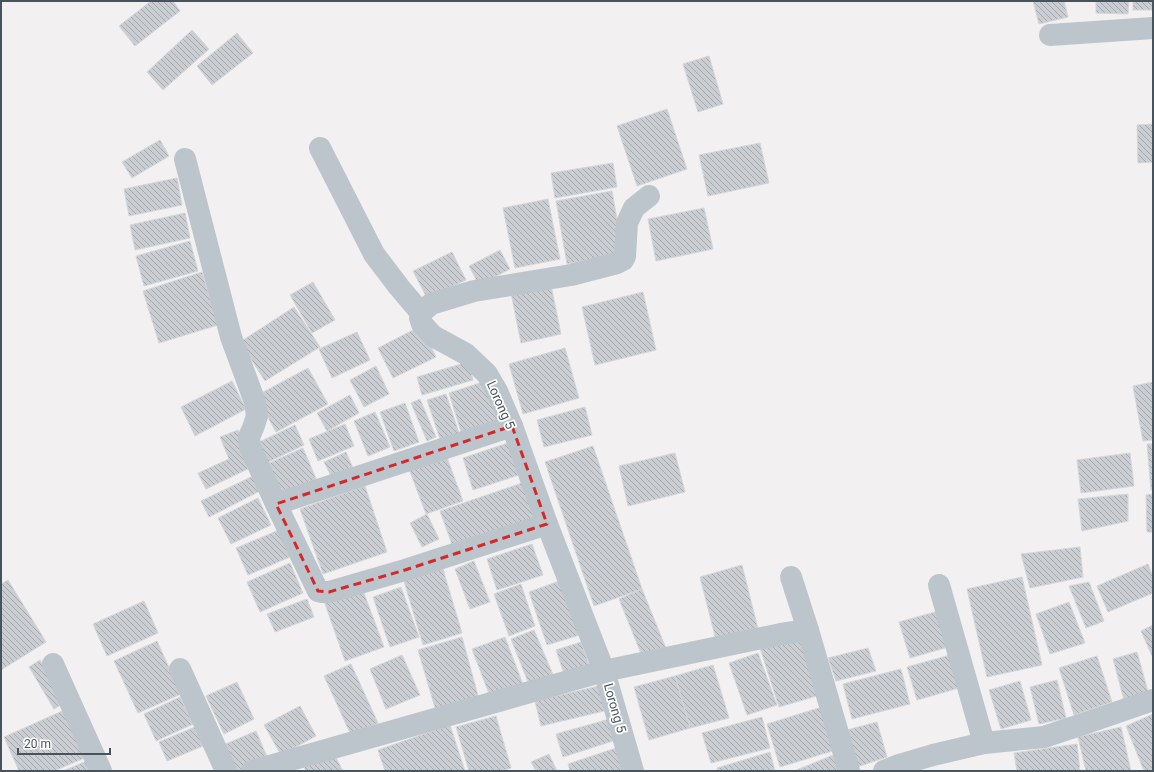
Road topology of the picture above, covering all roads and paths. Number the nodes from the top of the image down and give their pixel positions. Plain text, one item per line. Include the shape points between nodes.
1 (1153, 28) edge
2 (1050, 35) dead end
3 (320, 148) dead end
4 (185, 159) dead end
5 (649, 196) dead end
6 (421, 313) junction
7 (512, 426) junction
8 (276, 504) junction
9 (547, 524) junction
10 (791, 577) dead end
11 (939, 585) dead end
12 (808, 630) junction
13 (53, 664) dead end
14 (180, 669) dead end
15 (604, 671) junction
16 (1153, 700) edge
17 (984, 743) junction
18 (928, 764) edge
19 (101, 771) edge
20 (226, 771) edge
21 (252, 771) edge
22 (633, 771) edge
23 (849, 771) edge
24 (884, 771) edge

1 - 2 street
3 - 6 street, Lorong 5 via 374,254
4 - 8 street via 231,337 255,402 257,416 249,437 250,447
5 - 6 street via 634,208 627,223 623,260 571,276 474,290 431,304
6 - 7 street, Lorong 5 via 422,324 433,336 466,354 487,374
7 - 8 street
7 - 9 street, Lorong 5
8 - 9 street via 318,591 322,592 406,570
9 - 15 street, Lorong 5
10 - 12 street
11 - 17 street
12 - 15 street
12 - 23 street
13 - 19 street
14 - 20 street
15 - 21 street
15 - 22 street, Lorong 5
16 - 17 street via 1044,737
17 - 18 street
18 - 24 street via 899,765

